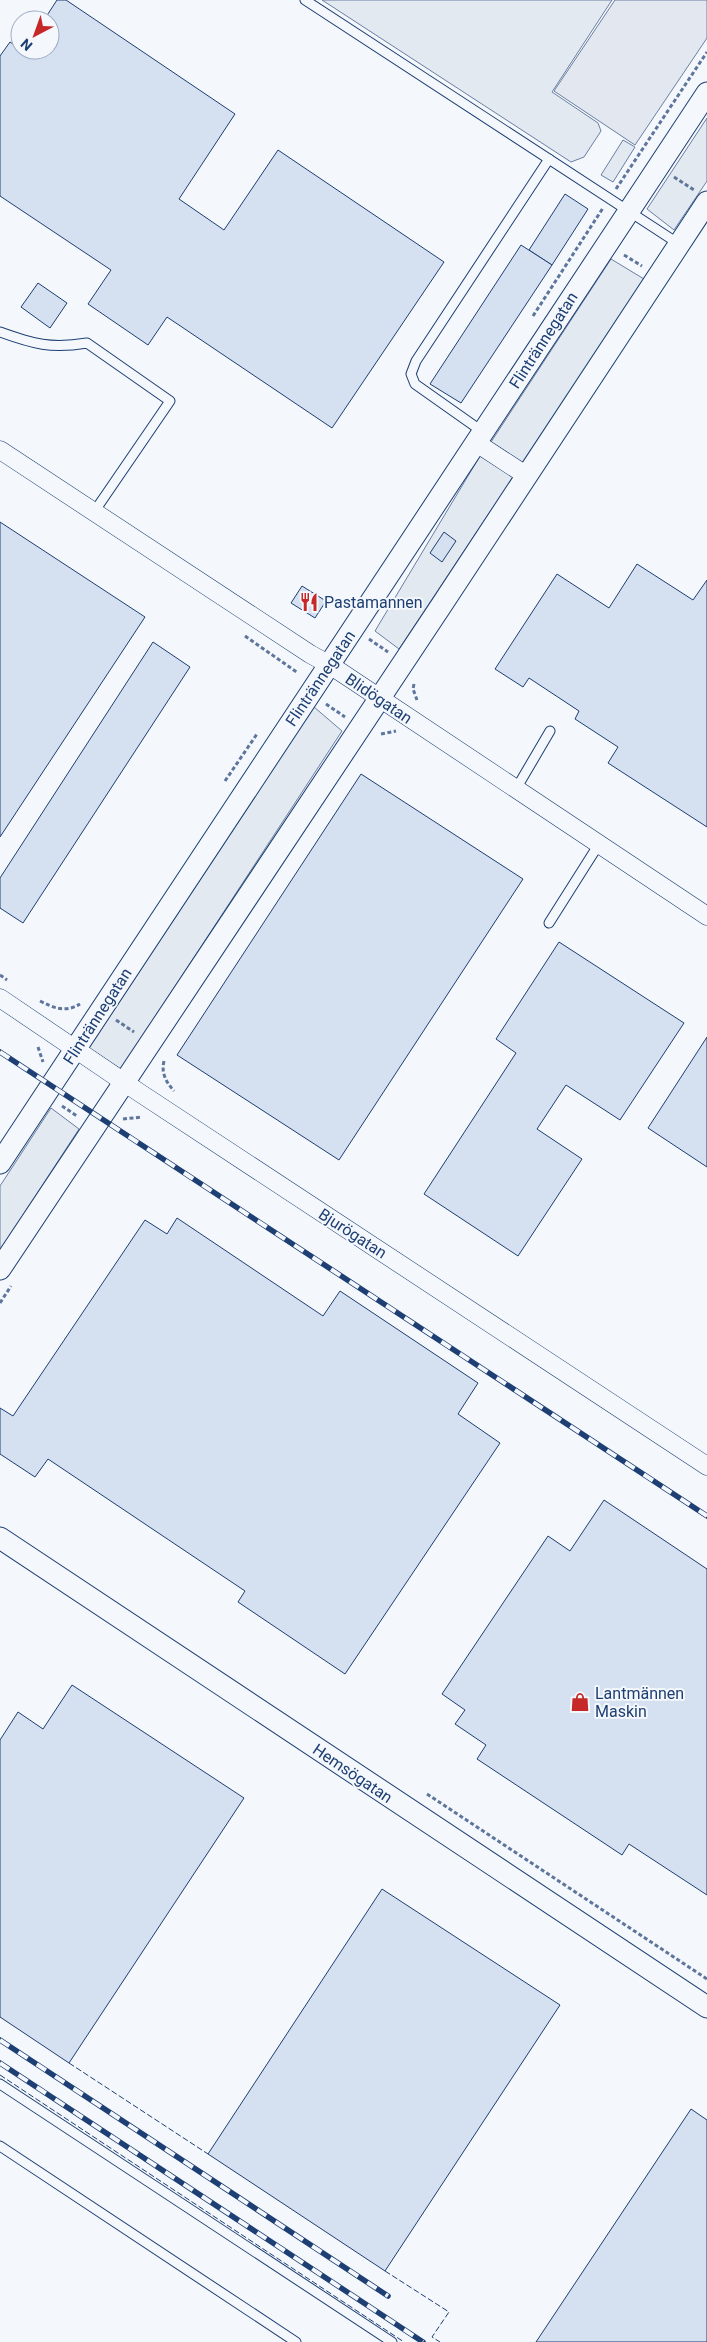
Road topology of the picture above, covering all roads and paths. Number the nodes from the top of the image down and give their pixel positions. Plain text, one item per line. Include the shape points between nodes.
1 (305, 0) edge
2 (707, 93) edge
3 (549, 159) junction
4 (707, 202) edge
5 (629, 211) junction
6 (588, 232) dead end
7 (607, 244) junction
8 (679, 245) junction
9 (658, 277) junction
10 (0, 332) edge
11 (479, 437) junction
12 (0, 450) edge
13 (527, 476) junction
14 (94, 512) junction
15 (354, 628) junction
16 (403, 662) junction
17 (330, 665) junction
18 (379, 698) junction
19 (550, 731) dead end
20 (516, 789) junction
21 (599, 844) junction
22 (707, 916) edge
23 (548, 923) dead end
24 (0, 976) edge
25 (11, 983) dead end
26 (0, 998) edge
27 (34, 998) dead end
28 (101, 1009) junction
29 (149, 1042) junction
30 (75, 1049) junction
31 (123, 1082) junction
32 (45, 1095) junction
33 (181, 1096) dead end
34 (94, 1127) junction
35 (0, 1164) edge
36 (0, 1269) edge
37 (707, 1466) edge
38 (0, 1538) edge
39 (707, 2007) edge
40 (0, 2084) edge
41 (0, 2146) edge
42 (296, 2342) edge
43 (392, 2342) edge

1 - 3 lane
2 - 5 street, Flintrännegatan
3 - 5 lane
3 - 11 lane via 416,361 411,374 415,384
4 - 8 street
5 - 7 street, Flintrännegatan
5 - 8 lane
6 - 7 path
7 - 9 path
7 - 11 street, Flintrännegatan
8 - 9 street
9 - 13 street
10 - 14 lane via 31,343 62,347 87,343 170,401
11 - 13 street
11 - 15 street, Flintrännegatan
12 - 14 street, Blidögatan
13 - 16 street
14 - 17 street, Blidögatan
15 - 16 path
15 - 17 street, Flintrännegatan
16 - 18 street
17 - 18 street, Blidögatan
17 - 28 street, Flintrännegatan
18 - 20 street, Blidögatan
18 - 29 street
19 - 20 lane
20 - 21 street, Blidögatan
21 - 22 street, Blidögatan
21 - 23 lane
24 - 25 path
26 - 30 street, Bjurögatan
27 - 28 path via 57,1010 71,1009 86,1000
28 - 29 path
28 - 30 street, Flintrännegatan
29 - 31 street
29 - 33 path via 166,1054 162,1069 173,1090
30 - 31 street, Bjurögatan
30 - 32 street, Flintrännegatan
31 - 34 street
31 - 37 street, Bjurögatan
32 - 34 path
32 - 35 street, Flintrännegatan
34 - 36 street
38 - 39 street, Hemsögatan
40 - 43 lane
41 - 42 lane

